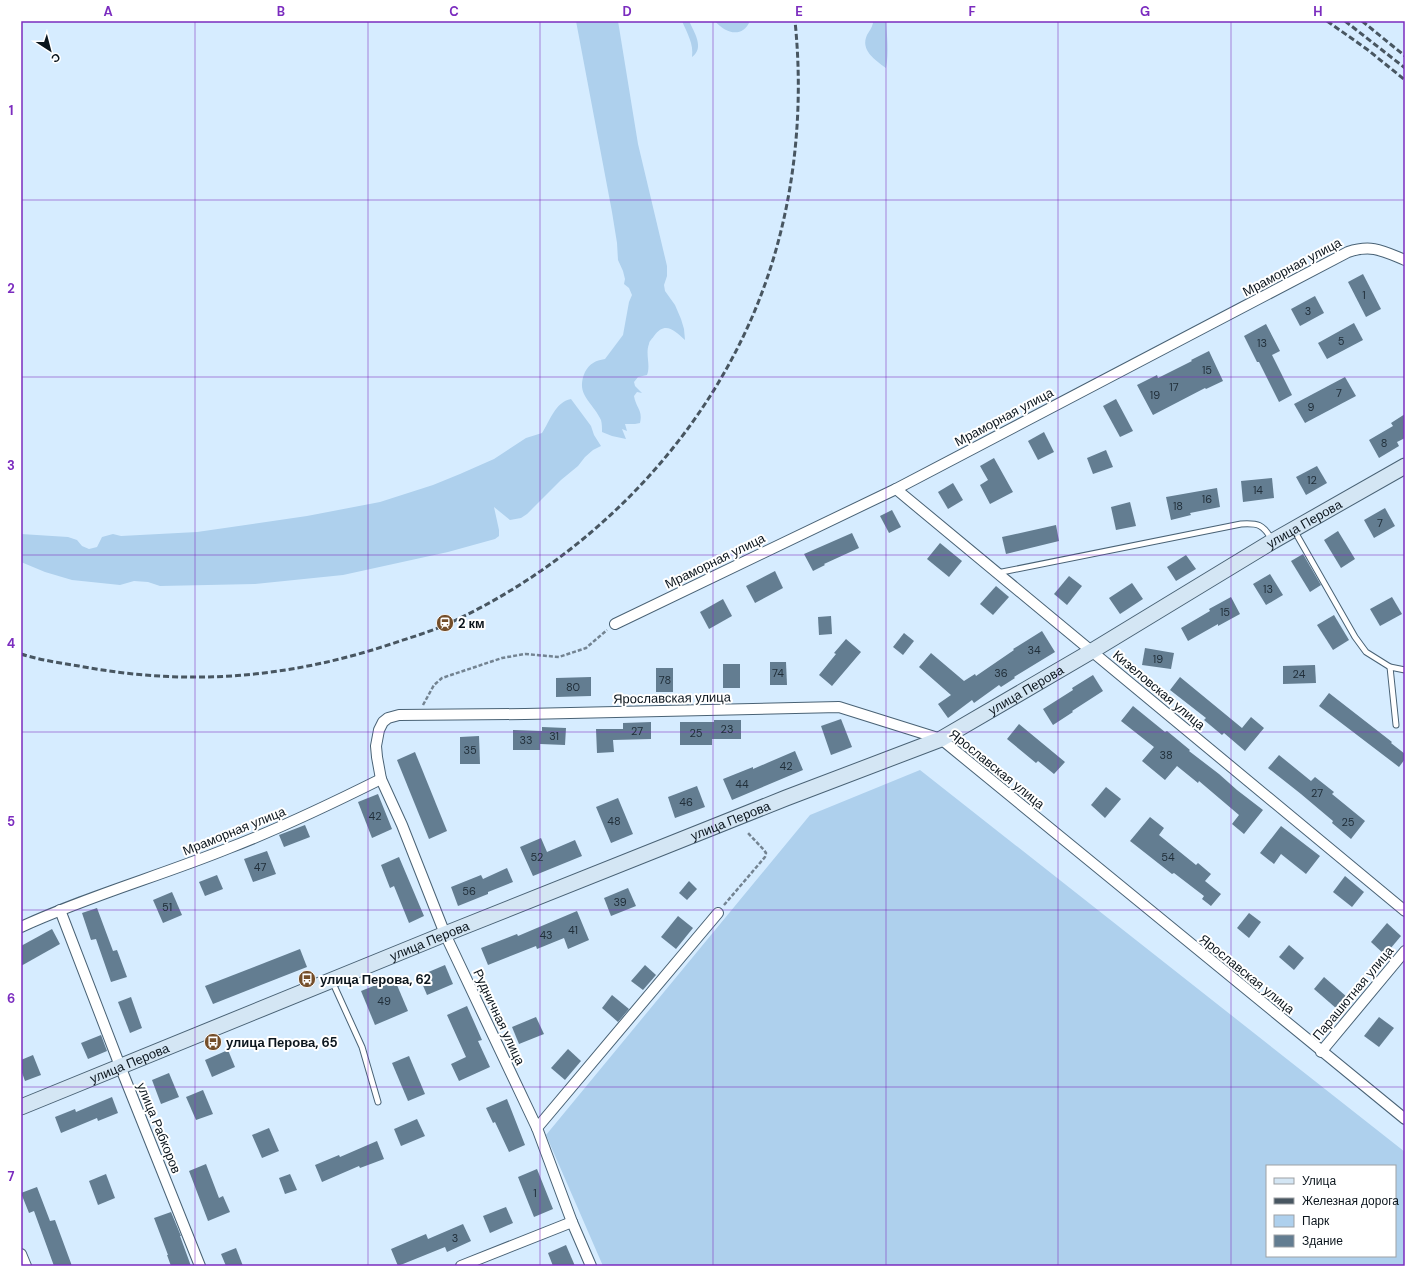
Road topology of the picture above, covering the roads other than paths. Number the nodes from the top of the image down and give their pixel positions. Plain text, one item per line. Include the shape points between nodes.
1 (1405, 260) edge
2 (1405, 466) edge
3 (896, 489) junction
4 (1293, 530) junction
5 (1273, 541) junction
6 (996, 573) junction
7 (615, 624) road end
8 (1092, 651) junction
9 (1390, 667) junction
10 (1405, 670) edge
11 (1396, 725) dead end
12 (941, 739) junction
13 (381, 779) junction
14 (60, 910) junction
15 (1405, 911) edge
16 (718, 914) road end
17 (21, 927) edge
18 (445, 934) junction
19 (1405, 951) edge
20 (331, 980) junction
21 (1322, 1052) junction
22 (120, 1066) junction
23 (378, 1102) dead end
24 (21, 1106) edge
25 (1405, 1119) edge
26 (537, 1128) junction
27 (572, 1222) junction
28 (21, 1254) edge
29 (26, 1266) edge
30 (200, 1266) edge
31 (462, 1266) edge
32 (592, 1266) edge

1 - 3 street, Мраморная улица via 1372,248 1348,252
2 - 4 main road, улица Перова
3 - 6 street, Кизеловская улица
3 - 7 street, Мраморная улица
4 - 5 main road, улица Перова
4 - 9 lane via 1355,637 1366,652
5 - 6 lane via 1263,527 1255,523 1240,524
5 - 8 main road, улица Перова
6 - 8 street, Кизеловская улица
8 - 12 main road, улица Перова
8 - 15 street, Кизеловская улица
9 - 10 lane
9 - 11 lane
12 - 13 street, Ярославская улица via 839,707 398,715 388,718 379,730 376,757
12 - 18 main road, улица Перова
12 - 21 street, Ярославская улица
13 - 14 street, Мраморная улица via 320,810 228,849
13 - 18 street, Рудничная улица via 402,824
14 - 17 street, Мраморная улица
14 - 22 street, улица Рабкоров
16 - 26 street
18 - 20 main road, улица Перова
18 - 26 street, Рудничная улица
19 - 21 street, Парашютная улица
20 - 22 main road, улица Перова
20 - 23 lane via 362,1047
21 - 25 street, Ярославская улица
22 - 24 main road, улица Перова
22 - 30 street, улица Рабкоров
26 - 27 street, Рудничная улица
27 - 31 street
27 - 32 street, Рудничная улица
28 - 29 street

